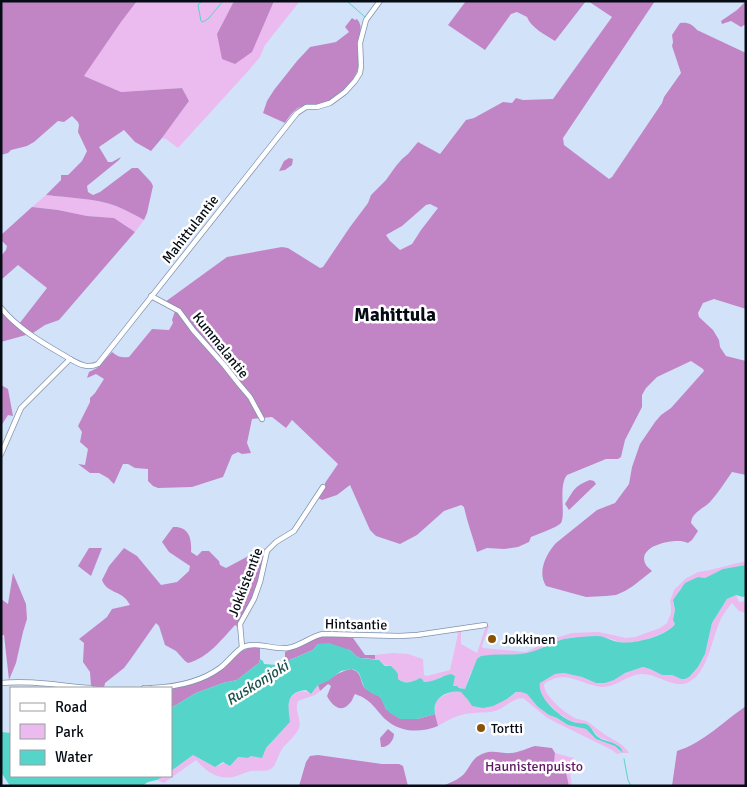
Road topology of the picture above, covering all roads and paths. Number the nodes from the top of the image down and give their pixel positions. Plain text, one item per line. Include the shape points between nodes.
1 (380, 1) edge
2 (151, 296) junction
3 (1, 308) edge
4 (70, 359) junction
5 (262, 419) dead end
6 (1, 454) edge
7 (323, 487) dead end
8 (485, 625) dead end
9 (242, 647) junction
10 (1, 682) edge
11 (81, 687) edge
12 (169, 687) edge

1 - 2 street, Mahittulantie via 366,20 360,43 360,73 355,81 330,103 306,107 296,113
2 - 4 street, Mahittulantie via 98,364 85,366
2 - 5 street, Kummalantie via 179,311 250,397
3 - 4 street, Mahittulantie via 29,334
4 - 6 street via 21,408
7 - 9 street, Jokkistentie via 294,531 267,551 254,599 240,624
8 - 9 street, Hintsantie via 417,635 323,634 291,648 255,644
9 - 12 street via 207,676
10 - 11 street

